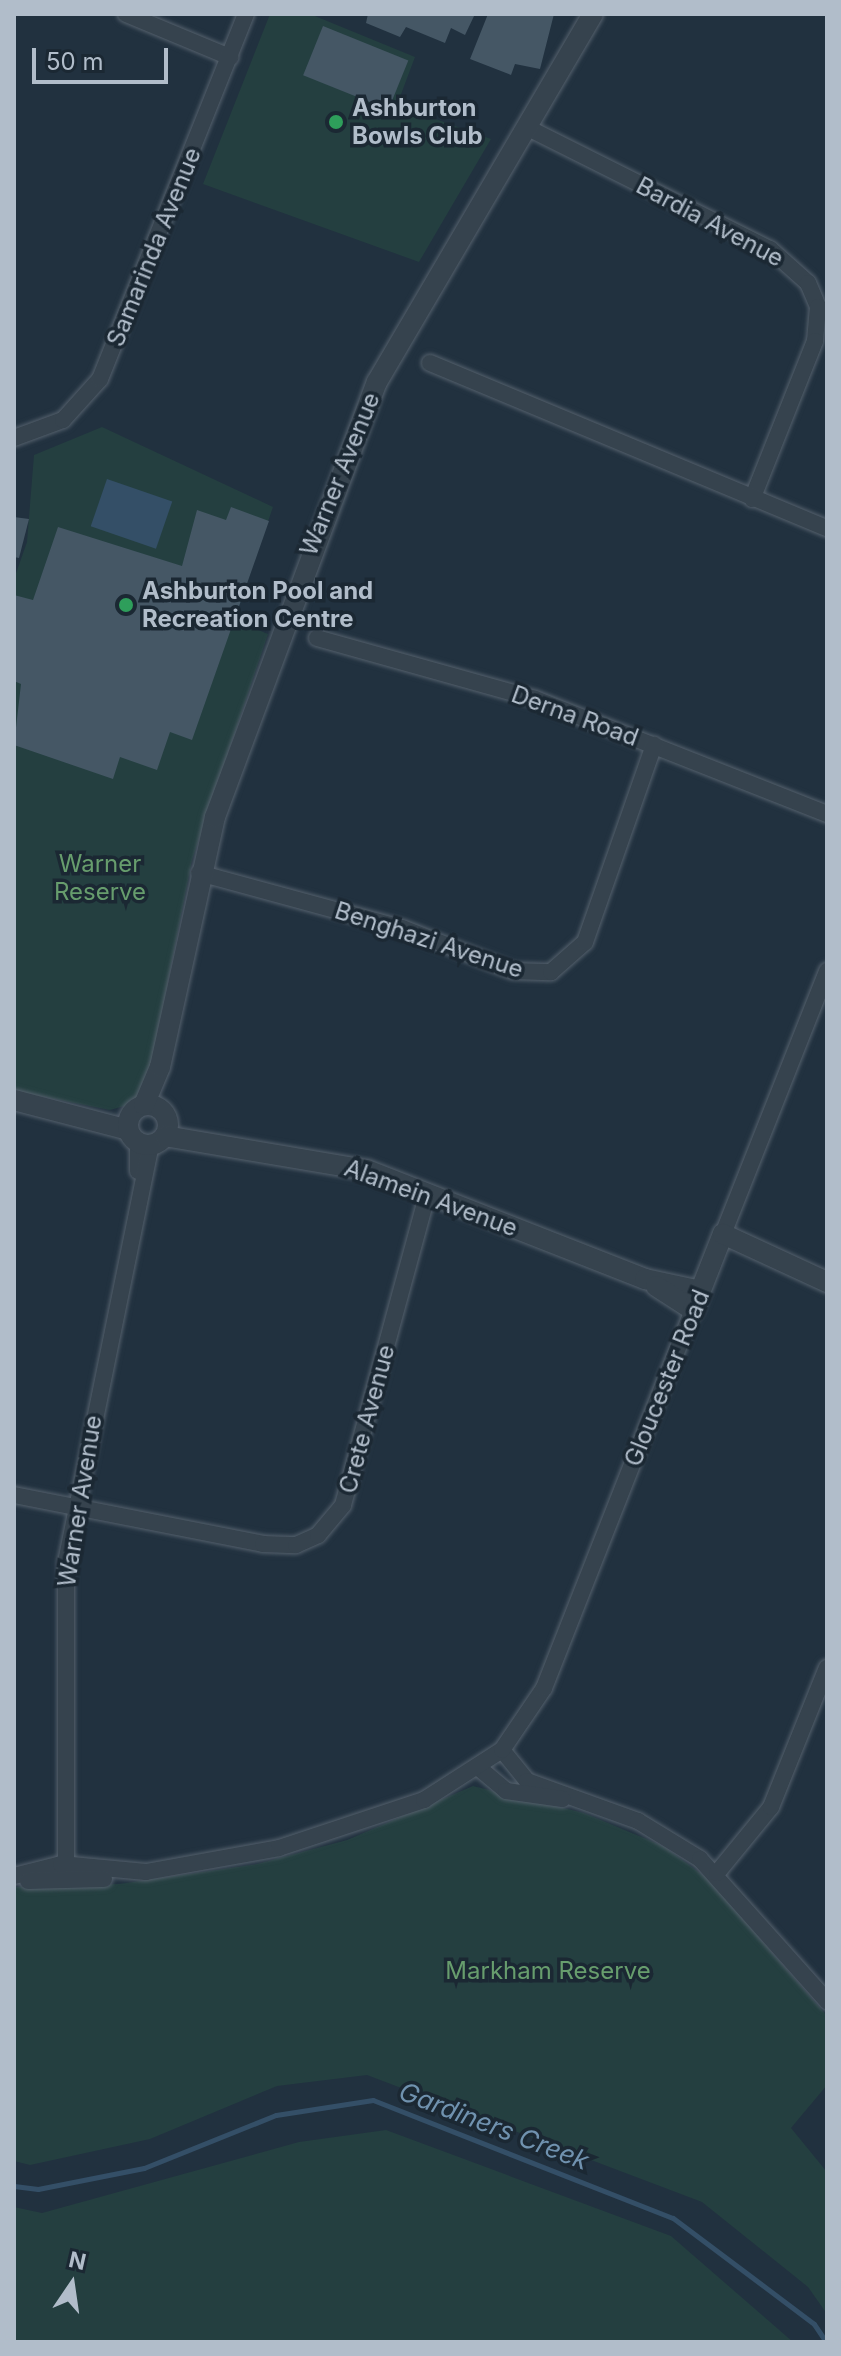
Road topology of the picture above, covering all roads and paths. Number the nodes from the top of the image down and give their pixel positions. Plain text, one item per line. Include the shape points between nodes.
1 (126, 14) edge
2 (246, 14) edge
3 (593, 14) edge
4 (230, 57) junction
5 (530, 129) junction
6 (430, 363) dead end
7 (14, 438) edge
8 (752, 499) junction
9 (827, 528) edge
10 (317, 638) dead end
11 (654, 745) junction
12 (827, 814) edge
13 (199, 873) junction
14 (827, 971) edge
15 (14, 1100) edge
16 (148, 1125) junction
17 (428, 1193) junction
18 (721, 1241) junction
19 (827, 1282) edge
20 (697, 1300) junction
21 (14, 1495) edge
22 (75, 1507) junction
23 (827, 1668) edge
24 (502, 1750) junction
25 (479, 1768) junction
26 (571, 1799) junction
27 (66, 1869) junction
28 (717, 1873) junction
29 (14, 1876) edge
30 (827, 2001) edge

1 - 4 street
2 - 4 street, Samarinda Avenue
3 - 5 street, Warner Avenue
4 - 7 street, Samarinda Avenue via 100,379 63,420
5 - 8 street, Bardia Avenue via 770,249 808,283 817,331
5 - 13 street, Warner Avenue via 377,382 280,629
6 - 8 street
8 - 9 street
10 - 11 street, Derna Road via 514,692
11 - 12 street, Derna Road
11 - 13 street, Benghazi Avenue via 585,942 551,972 513,971 402,928
13 - 16 street, Warner Avenue
14 - 18 street, Gloucester Road
15 - 16 street, Alamein Avenue
16 - 17 street, Alamein Avenue via 367,1170
16 - 22 street, Warner Avenue
17 - 20 street, Alamein Avenue
17 - 22 street, Crete Avenue via 343,1505 329,1527 282,1546
18 - 19 street
18 - 20 street, Gloucester Road
20 - 24 street, Gloucester Road via 544,1688
21 - 22 street, Crete Avenue
22 - 27 street, Warner Avenue via 64,1596
23 - 28 street via 771,1807
24 - 25 street, Gloucester Road
24 - 26 street via 527,1781
25 - 26 street via 506,1791
25 - 27 street, Gloucester Road via 424,1800 344,1830 125,1873
26 - 28 street via 638,1821
27 - 29 street, Gloucester Road
28 - 30 street

